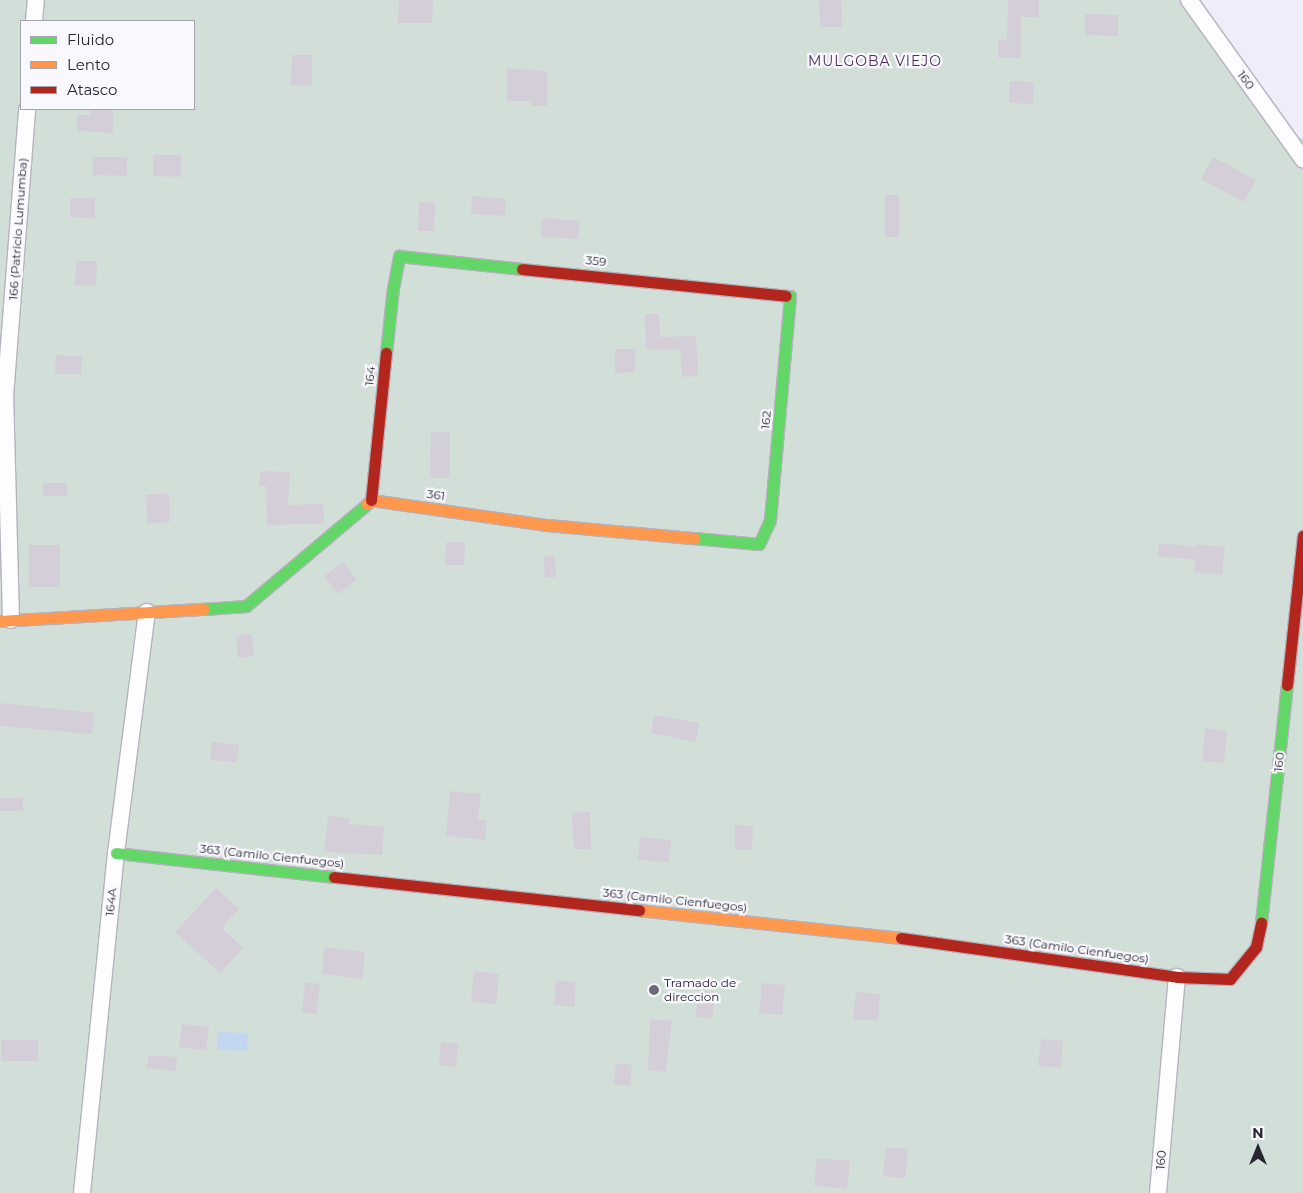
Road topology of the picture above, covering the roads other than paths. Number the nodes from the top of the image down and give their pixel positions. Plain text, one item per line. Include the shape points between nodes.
1 (36, 0) edge
2 (1189, 0) edge
3 (34, 20) edge
4 (27, 110) edge
5 (1303, 159) edge
6 (399, 256) joint
7 (790, 296) joint
8 (371, 500) junction
9 (1303, 536) edge
10 (758, 544) joint
11 (147, 612) junction
12 (5, 620) edge
13 (116, 853) junction
14 (1177, 977) junction
15 (1230, 979) joint
16 (82, 1193) edge
17 (1158, 1193) edge

1 - 3 street
2 - 5 street, 160
4 - 12 street, 166 (Patricio Lumumba) via 5,397
6 - 7 street, 359
6 - 8 street, 164
7 - 10 street, 162 via 770,520
8 - 10 street, 361 via 546,525
8 - 11 street via 246,606
9 - 15 street, 160 via 1261,922 1256,947
11 - 12 street
11 - 13 street, 164A
13 - 14 street, 363 (Camilo Cienfuegos) via 893,937
13 - 16 street, 164A
14 - 15 street, 363 (Camilo Cienfuegos)
14 - 17 street, 160

